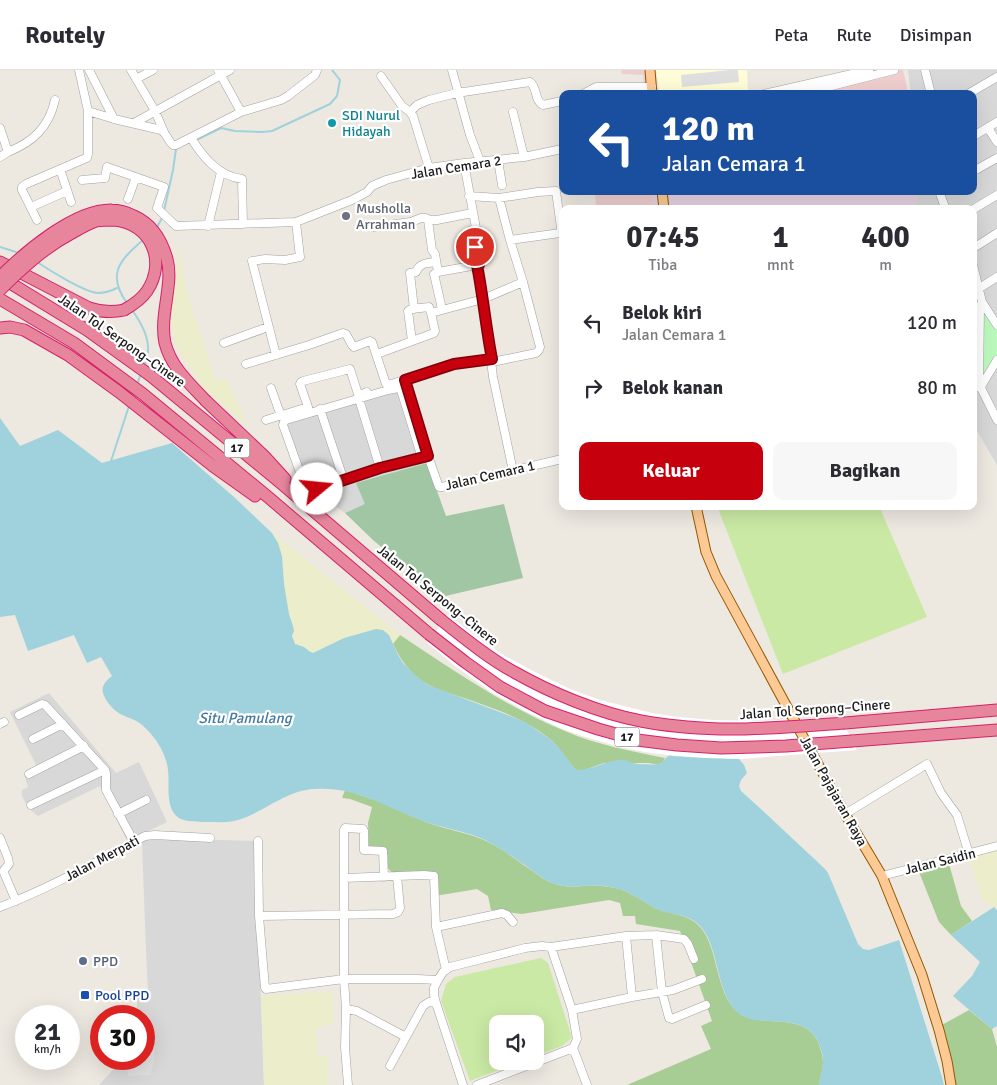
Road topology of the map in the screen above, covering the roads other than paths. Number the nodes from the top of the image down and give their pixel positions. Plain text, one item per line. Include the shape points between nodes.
1 (79, 70) edge
2 (89, 70) edge
3 (131, 70) edge
4 (153, 70) edge
5 (230, 70) edge
6 (317, 70) edge
7 (452, 70) edge
8 (650, 70) edge
9 (869, 70) edge
10 (894, 70) edge
11 (926, 70) edge
12 (219, 72) edge
13 (381, 76) dead end
14 (997, 77) edge
15 (136, 79) junction
16 (826, 84) junction
17 (590, 90) edge
18 (652, 90) edge
19 (796, 90) edge
20 (810, 90) edge
21 (930, 90) edge
22 (975, 90) edge
23 (457, 92) junction
24 (56, 100) dead end
25 (559, 102) edge
26 (88, 111) junction
27 (155, 112) junction
28 (241, 112) junction
29 (410, 112) junction
30 (514, 112) dead end
31 (114, 119) junction
32 (997, 122) edge
33 (134, 123) junction
34 (0, 128) edge
35 (988, 128) junction
36 (164, 132) junction
37 (977, 134) edge
38 (191, 138) junction
39 (997, 142) edge
40 (559, 150) edge
41 (8, 152) junction
42 (0, 157) edge
43 (524, 157) junction
44 (997, 158) edge
45 (498, 160) junction
46 (480, 161) junction
47 (464, 163) junction
48 (429, 168) junction
49 (60, 169) junction
50 (977, 169) edge
51 (221, 172) junction
52 (136, 178) junction
53 (82, 180) dead end
54 (502, 185) dead end
55 (67, 191) junction
56 (997, 195) edge
57 (469, 196) junction
58 (499, 198) junction
59 (128, 199) dead end
60 (71, 202) dead end
61 (31, 207) junction
62 (977, 207) edge
63 (559, 210) edge
64 (472, 213) junction
65 (37, 220) dead end
66 (428, 220) junction
67 (296, 222) junction
68 (244, 224) junction
69 (208, 226) junction
70 (373, 227) dead end
71 (559, 233) edge
72 (997, 233) edge
73 (510, 240) junction
74 (977, 246) edge
75 (0, 262) edge
76 (436, 262) junction
77 (477, 265) junction
78 (438, 272) junction
79 (0, 277) edge
80 (997, 278) edge
81 (523, 282) junction
82 (977, 284) edge
83 (978, 289) junction
84 (0, 290) edge
85 (0, 299) edge
86 (483, 299) junction
87 (982, 302) junction
88 (414, 309) junction
89 (442, 309) junction
90 (431, 313) junction
91 (997, 325) edge
92 (268, 327) junction
93 (0, 328) edge
94 (412, 341) junction
95 (224, 344) dead end
96 (377, 354) junction
97 (276, 356) junction
98 (492, 360) junction
99 (997, 360) edge
100 (246, 364) dead end
101 (405, 380) junction
102 (388, 385) junction
103 (271, 388) dead end
104 (980, 388) junction
105 (358, 399) junction
106 (320, 409) junction
107 (281, 416) junction
108 (997, 419) edge
109 (266, 420) dead end
110 (425, 457) junction
111 (559, 460) edge
112 (380, 468) junction
113 (513, 470) junction
114 (344, 481) junction
115 (697, 510) edge
116 (323, 520) junction
117 (314, 537) junction
118 (997, 710) edge
119 (19, 715) dead end
120 (63, 724) junction
121 (997, 730) edge
122 (33, 739) dead end
123 (84, 746) junction
124 (105, 770) junction
125 (29, 774) dead end
126 (146, 800) dead end
127 (31, 805) dead end
128 (118, 814) junction
129 (845, 814) junction
130 (0, 838) edge
131 (210, 838) dead end
132 (258, 841) dead end
133 (134, 842) junction
134 (997, 846) edge
135 (969, 854) junction
136 (397, 876) junction
137 (882, 876) junction
138 (384, 877) junction
139 (344, 878) junction
140 (16, 901) junction
141 (0, 907) edge
142 (344, 915) junction
143 (259, 916) junction
144 (512, 922) dead end
145 (436, 927) junction
146 (656, 935) junction
147 (626, 936) junction
148 (551, 947) junction
149 (694, 959) dead end
150 (446, 970) junction
151 (344, 979) junction
152 (702, 979) dead end
153 (438, 980) junction
154 (662, 992) junction
155 (632, 997) junction
156 (436, 1003) junction
157 (706, 1005) dead end
158 (346, 1009) junction
159 (572, 1010) junction
160 (406, 1037) junction
161 (573, 1048) junction
162 (390, 1066) dead end
163 (348, 1085) edge
164 (463, 1085) edge
165 (477, 1085) edge
166 (587, 1085) edge
167 (951, 1085) edge

1 - 26 street
2 - 31 street
3 - 15 street
4 - 15 street
5 - 12 street
6 - 28 street via 288,96
7 - 23 street
8 - 18 main road
9 - 16 street
10 - 16 street
11 - 21 street
12 - 27 street
12 - 28 street
13 - 29 street
14 - 22 street
15 - 27 street
16 - 19 street
16 - 20 street
17 - 18 street via 596,87
23 - 25 street via 530,82 540,104
23 - 29 street via 416,105
23 - 46 street
24 - 41 street via 38,134
26 - 31 street
26 - 49 street via 87,158
27 - 33 street
27 - 36 street
28 - 38 street
29 - 48 street
30 - 43 street
31 - 33 street
32 - 35 street
33 - 36 street
34 - 41 street
35 - 37 street
35 - 39 street
36 - 38 street via 173,145
38 - 51 street
40 - 43 street, Jalan Cemara 2
41 - 42 street
43 - 45 street, Jalan Cemara 2
44 - 50 street
45 - 46 street, Jalan Cemara 2
45 - 54 street
46 - 47 street, Jalan Cemara 2
47 - 48 street, Jalan Cemara 2
47 - 57 street
48 - 67 street, Jalan Cemara 2 via 386,180 352,200
49 - 55 street
49 - 61 street via 22,187
51 - 68 street via 242,179
51 - 69 street
52 - 53 street via 107,167 105,178
52 - 59 street
52 - 69 street, Jalan Cemara 2 via 164,187 161,212 176,226
55 - 60 street
55 - 61 street
56 - 62 street
57 - 58 street
57 - 64 street
58 - 63 street via 554,190
58 - 73 street
61 - 65 street
64 - 66 street
64 - 77 street via 476,228 470,231
66 - 70 street via 421,218
66 - 76 street
67 - 68 street, Jalan Cemara 2
67 - 92 street via 300,257 252,261
68 - 69 street, Jalan Cemara 2
71 - 73 street
72 - 74 street
73 - 81 street
75 - 84 highway, bridge via 89,308 100,312 124,310 136,304 154,278 156,262 153,248 137,227 125,221 97,221 38,255
76 - 78 street
76 - 88 street via 418,266 416,272 410,273
77 - 78 street
77 - 86 street
78 - 89 street via 434,274
79 - 116 highway, Jalan Tol Serpong–Cinere / 17 via 87,330 151,376
79 - 116 highway, bridge via 31,248 77,219 113,210 143,220 161,241 168,261 164,323 165,343 173,364
80 - 83 street
81 - 86 street
81 - 98 street via 540,349 536,353
82 - 83 street
83 - 87 street
85 - 117 highway, 17 via 74,343 143,394
86 - 89 street
86 - 98 street
87 - 91 street
87 - 104 street
88 - 90 street via 429,307
88 - 94 street via 408,312
89 - 90 street
90 - 94 street via 434,332
92 - 95 street
92 - 97 street
93 - 117 highway via 24,330 68,356 213,466
94 - 96 street
96 - 97 street via 371,341 354,347 344,333
96 - 102 street
97 - 100 street
98 - 101 street via 454,364
98 - 113 street
99 - 104 street
101 - 102 street
101 - 110 street, Jalan Cemara 1
102 - 107 street via 360,395 350,369 303,380 300,384 308,407
103 - 107 street
104 - 108 street
105 - 106 street
105 - 110 street via 396,388 400,390
105 - 112 street
106 - 114 street
106 - 114 street via 286,420 283,425 302,478 317,489
107 - 109 street
110 - 112 street
110 - 113 street, Jalan Cemara 1 via 439,487
111 - 113 street, Jalan Cemara 1
112 - 114 street
115 - 129 main road, Jalan Pajajaran Raya via 706,552 716,576
116 - 118 highway, Jalan Tol Serpong–Cinere / 17, bridge via 440,619 513,672 558,694 606,711 678,726 721,729 782,728
117 - 121 highway, 17, bridge via 429,634 500,687 545,711 598,729 637,740 720,748
119 - 120 street via 42,704
120 - 122 street
120 - 123 street
123 - 124 street
123 - 125 street
124 - 127 street
124 - 128 street via 106,790
126 - 128 street
128 - 133 street
129 - 135 street via 927,764 941,793 957,815
129 - 137 main road, Jalan Pajajaran Raya
130 - 140 street via 9,864 4,873
131 - 133 street, Jalan Merpati via 156,835
132 - 143 street
133 - 140 street, Jalan Merpati
134 - 135 street, Jalan Saidin
135 - 137 street, Jalan Saidin
136 - 138 street
136 - 142 street via 398,912
136 - 145 street via 434,876
137 - 167 main road, Jalan Pajajaran Raya via 922,975
138 - 139 street
138 - 139 street via 383,851 364,850 364,829 347,828 344,830
139 - 142 street
140 - 141 street, Jalan Merpati
142 - 143 street
142 - 151 street
143 - 151 street via 266,989
144 - 145 street via 502,913
145 - 150 street
146 - 147 street
146 - 149 street via 684,939
146 - 154 street
147 - 148 street
147 - 155 street
148 - 150 street via 525,948
148 - 159 street
150 - 153 street
151 - 153 street
151 - 158 street
152 - 154 street
153 - 156 street via 434,988
154 - 155 street
154 - 157 street via 671,1019
155 - 159 street
156 - 160 street via 429,1002 423,1006
156 - 164 street
158 - 160 street via 357,1011
158 - 163 street
159 - 161 street via 577,1039
160 - 162 street
161 - 165 street
161 - 166 street

